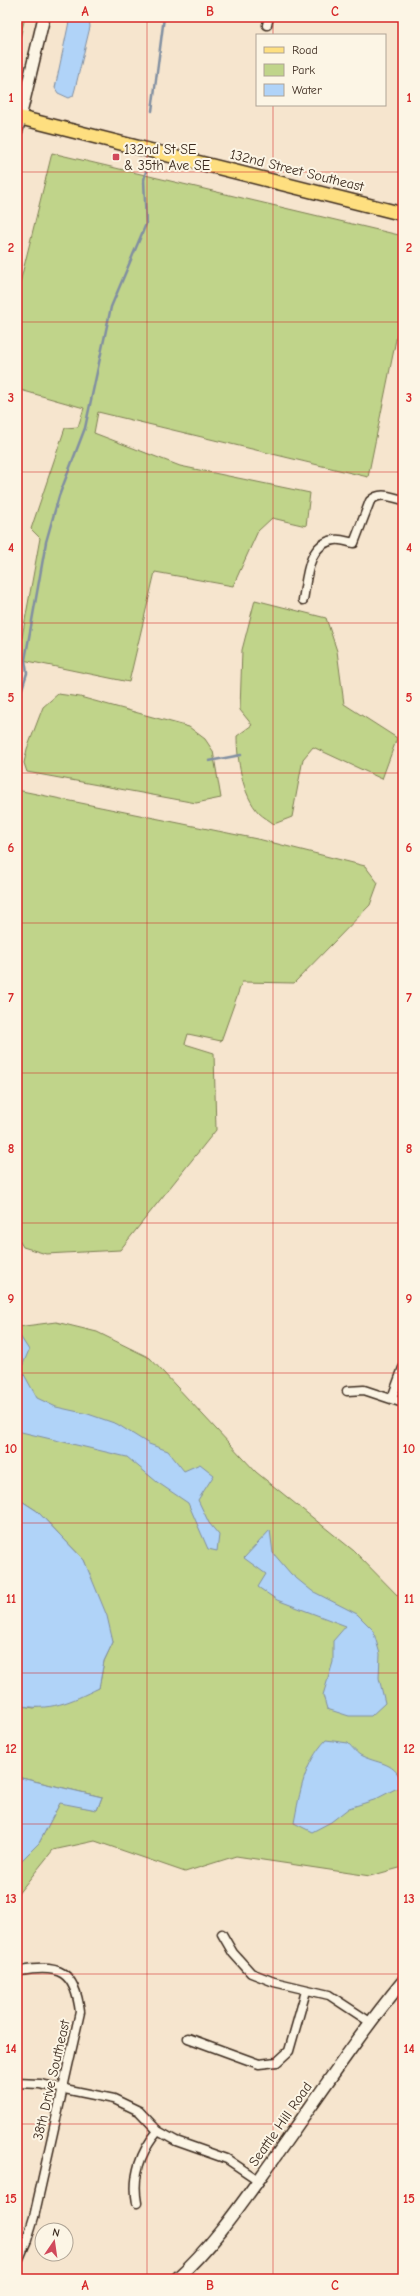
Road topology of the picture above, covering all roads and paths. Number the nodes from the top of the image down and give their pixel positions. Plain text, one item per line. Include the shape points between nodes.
1 (44, 17) edge
2 (18, 120) edge
3 (403, 214) edge
4 (403, 500) edge
5 (303, 600) dead end
6 (403, 1368) edge
7 (347, 1392) dead end
8 (392, 1398) junction
9 (403, 1403) edge
10 (222, 1934) dead end
11 (21, 1971) dead end
12 (403, 1981) edge
13 (306, 1991) junction
14 (370, 2022) junction
15 (188, 2038) dead end
16 (17, 2083) edge
17 (62, 2089) junction
18 (158, 2131) junction
19 (258, 2180) junction
20 (138, 2202) dead end
21 (18, 2261) edge
22 (176, 2279) edge

1 - 2 main road
2 - 3 main road, 132nd Street Southeast
4 - 5 street via 382,495 375,497 370,501 354,543 334,540 314,552
6 - 8 street
7 - 8 street via 364,1390
8 - 9 street
10 - 13 street via 233,1953 251,1973
11 - 17 street, 38th Drive Southeast via 40,1967 56,1969 69,1978 78,1993 80,2012
12 - 14 main road, Seattle Hill Road
13 - 14 street via 329,1995
13 - 15 street via 289,2051 277,2062 259,2064
14 - 19 main road, Seattle Hill Road
16 - 17 street
17 - 18 street via 114,2099 139,2110
17 - 21 street, 38th Drive Southeast via 34,2217
18 - 19 street via 176,2141 227,2159
18 - 20 street via 142,2152 135,2188
19 - 22 main road, Seattle Hill Road via 213,2241

